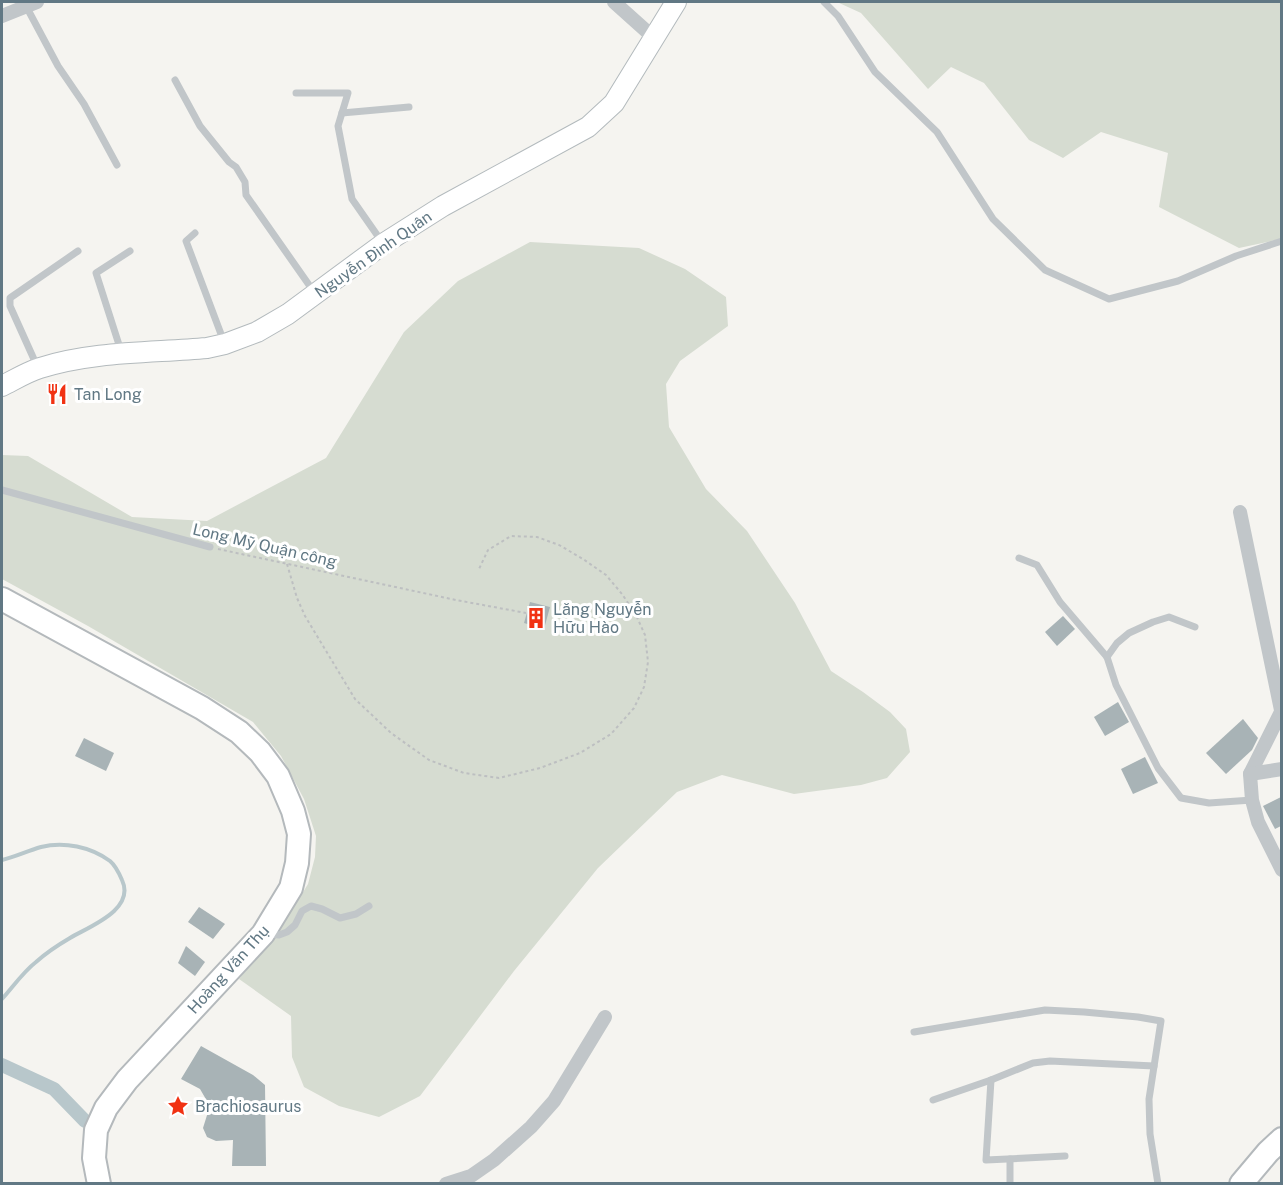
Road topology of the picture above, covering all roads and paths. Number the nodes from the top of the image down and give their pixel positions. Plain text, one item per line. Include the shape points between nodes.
1 (614, 2) edge
2 (676, 2) edge
3 (824, 2) edge
4 (32, 4) edge
5 (2, 16) edge
6 (653, 37) junction
7 (175, 80) dead end
8 (296, 93) dead end
9 (409, 107) dead end
10 (342, 113) junction
11 (117, 165) dead end
12 (195, 233) dead end
13 (1281, 241) edge
14 (383, 244) junction
15 (78, 251) dead end
16 (130, 251) dead end
17 (315, 294) junction
18 (225, 344) junction
19 (122, 354) junction
20 (38, 368) junction
21 (2, 386) edge
22 (2, 490) edge
23 (1240, 512) dead end
24 (210, 547) joint
25 (1018, 558) dead end
26 (287, 564) junction
27 (479, 569) dead end
28 (2, 599) edge
29 (526, 613) dead end
30 (1195, 627) dead end
31 (1107, 657) junction
32 (1281, 710) edge
33 (1281, 769) edge
34 (1250, 774) junction
35 (1252, 800) junction
36 (1281, 870) edge
37 (369, 906) dead end
38 (262, 934) junction
39 (605, 1017) dead end
40 (914, 1032) dead end
41 (1154, 1066) junction
42 (991, 1080) junction
43 (933, 1100) dead end
44 (1281, 1139) edge
45 (1065, 1156) dead end
46 (1010, 1159) junction
47 (99, 1184) edge
48 (446, 1184) edge
49 (1010, 1184) edge
50 (1158, 1184) edge
51 (1241, 1184) edge

1 - 6 street
2 - 6 street, Nguyễn Đình Quân
3 - 13 lane via 838,16 875,72 937,132 993,219 1045,270 1109,299 1178,281
4 - 5 street
4 - 11 lane via 50,53
6 - 14 street, Nguyễn Đình Quân via 614,103 588,127 443,206
7 - 17 lane via 200,126 236,167 245,182 246,195
8 - 10 lane via 348,93
9 - 10 lane
10 - 14 lane via 338,126 352,199
12 - 18 lane via 186,241
14 - 17 street, Nguyễn Đình Quân
15 - 20 lane via 10,298
16 - 19 lane via 96,273
17 - 18 street, Nguyễn Đình Quân via 257,332
18 - 19 street, Nguyễn Đình Quân
19 - 20 street, Nguyễn Đình Quân
20 - 21 street, Nguyễn Đình Quân
22 - 24 lane, Long Mỹ Quận công
23 - 32 street
24 - 26 path, Long Mỹ Quận công
25 - 31 lane via 1037,565 1060,602
26 - 27 path via 305,616 355,699 391,733 429,760 464,773 499,778 580,753 611,734 634,708 644,687 648,662 645,635 622,594 606,575 583,559 537,537 511,536 488,550
26 - 29 path, Long Mỹ Quận công
28 - 38 main road, Hoàng Văn Thụ via 202,708 239,732 260,752 278,776 294,811 299,834 291,888
30 - 31 lane via 1169,617 1153,622 1129,633
31 - 35 lane via 1116,686 1158,768 1181,798 1209,803
32 - 34 street
33 - 34 street
34 - 35 street
35 - 36 street
37 - 38 lane via 340,918 311,906 302,911 287,932
38 - 47 main road, Hoàng Văn Thụ via 127,1080 106,1108 96,1130 94,1158
39 - 48 street via 554,1101 531,1127 471,1176
40 - 41 lane via 1046,1011 1138,1017 1161,1022
41 - 42 lane via 1050,1061 1033,1063
41 - 50 lane via 1149,1099 1150,1134
42 - 43 lane
42 - 46 lane via 986,1160
44 - 51 main road
45 - 46 lane
46 - 49 lane

